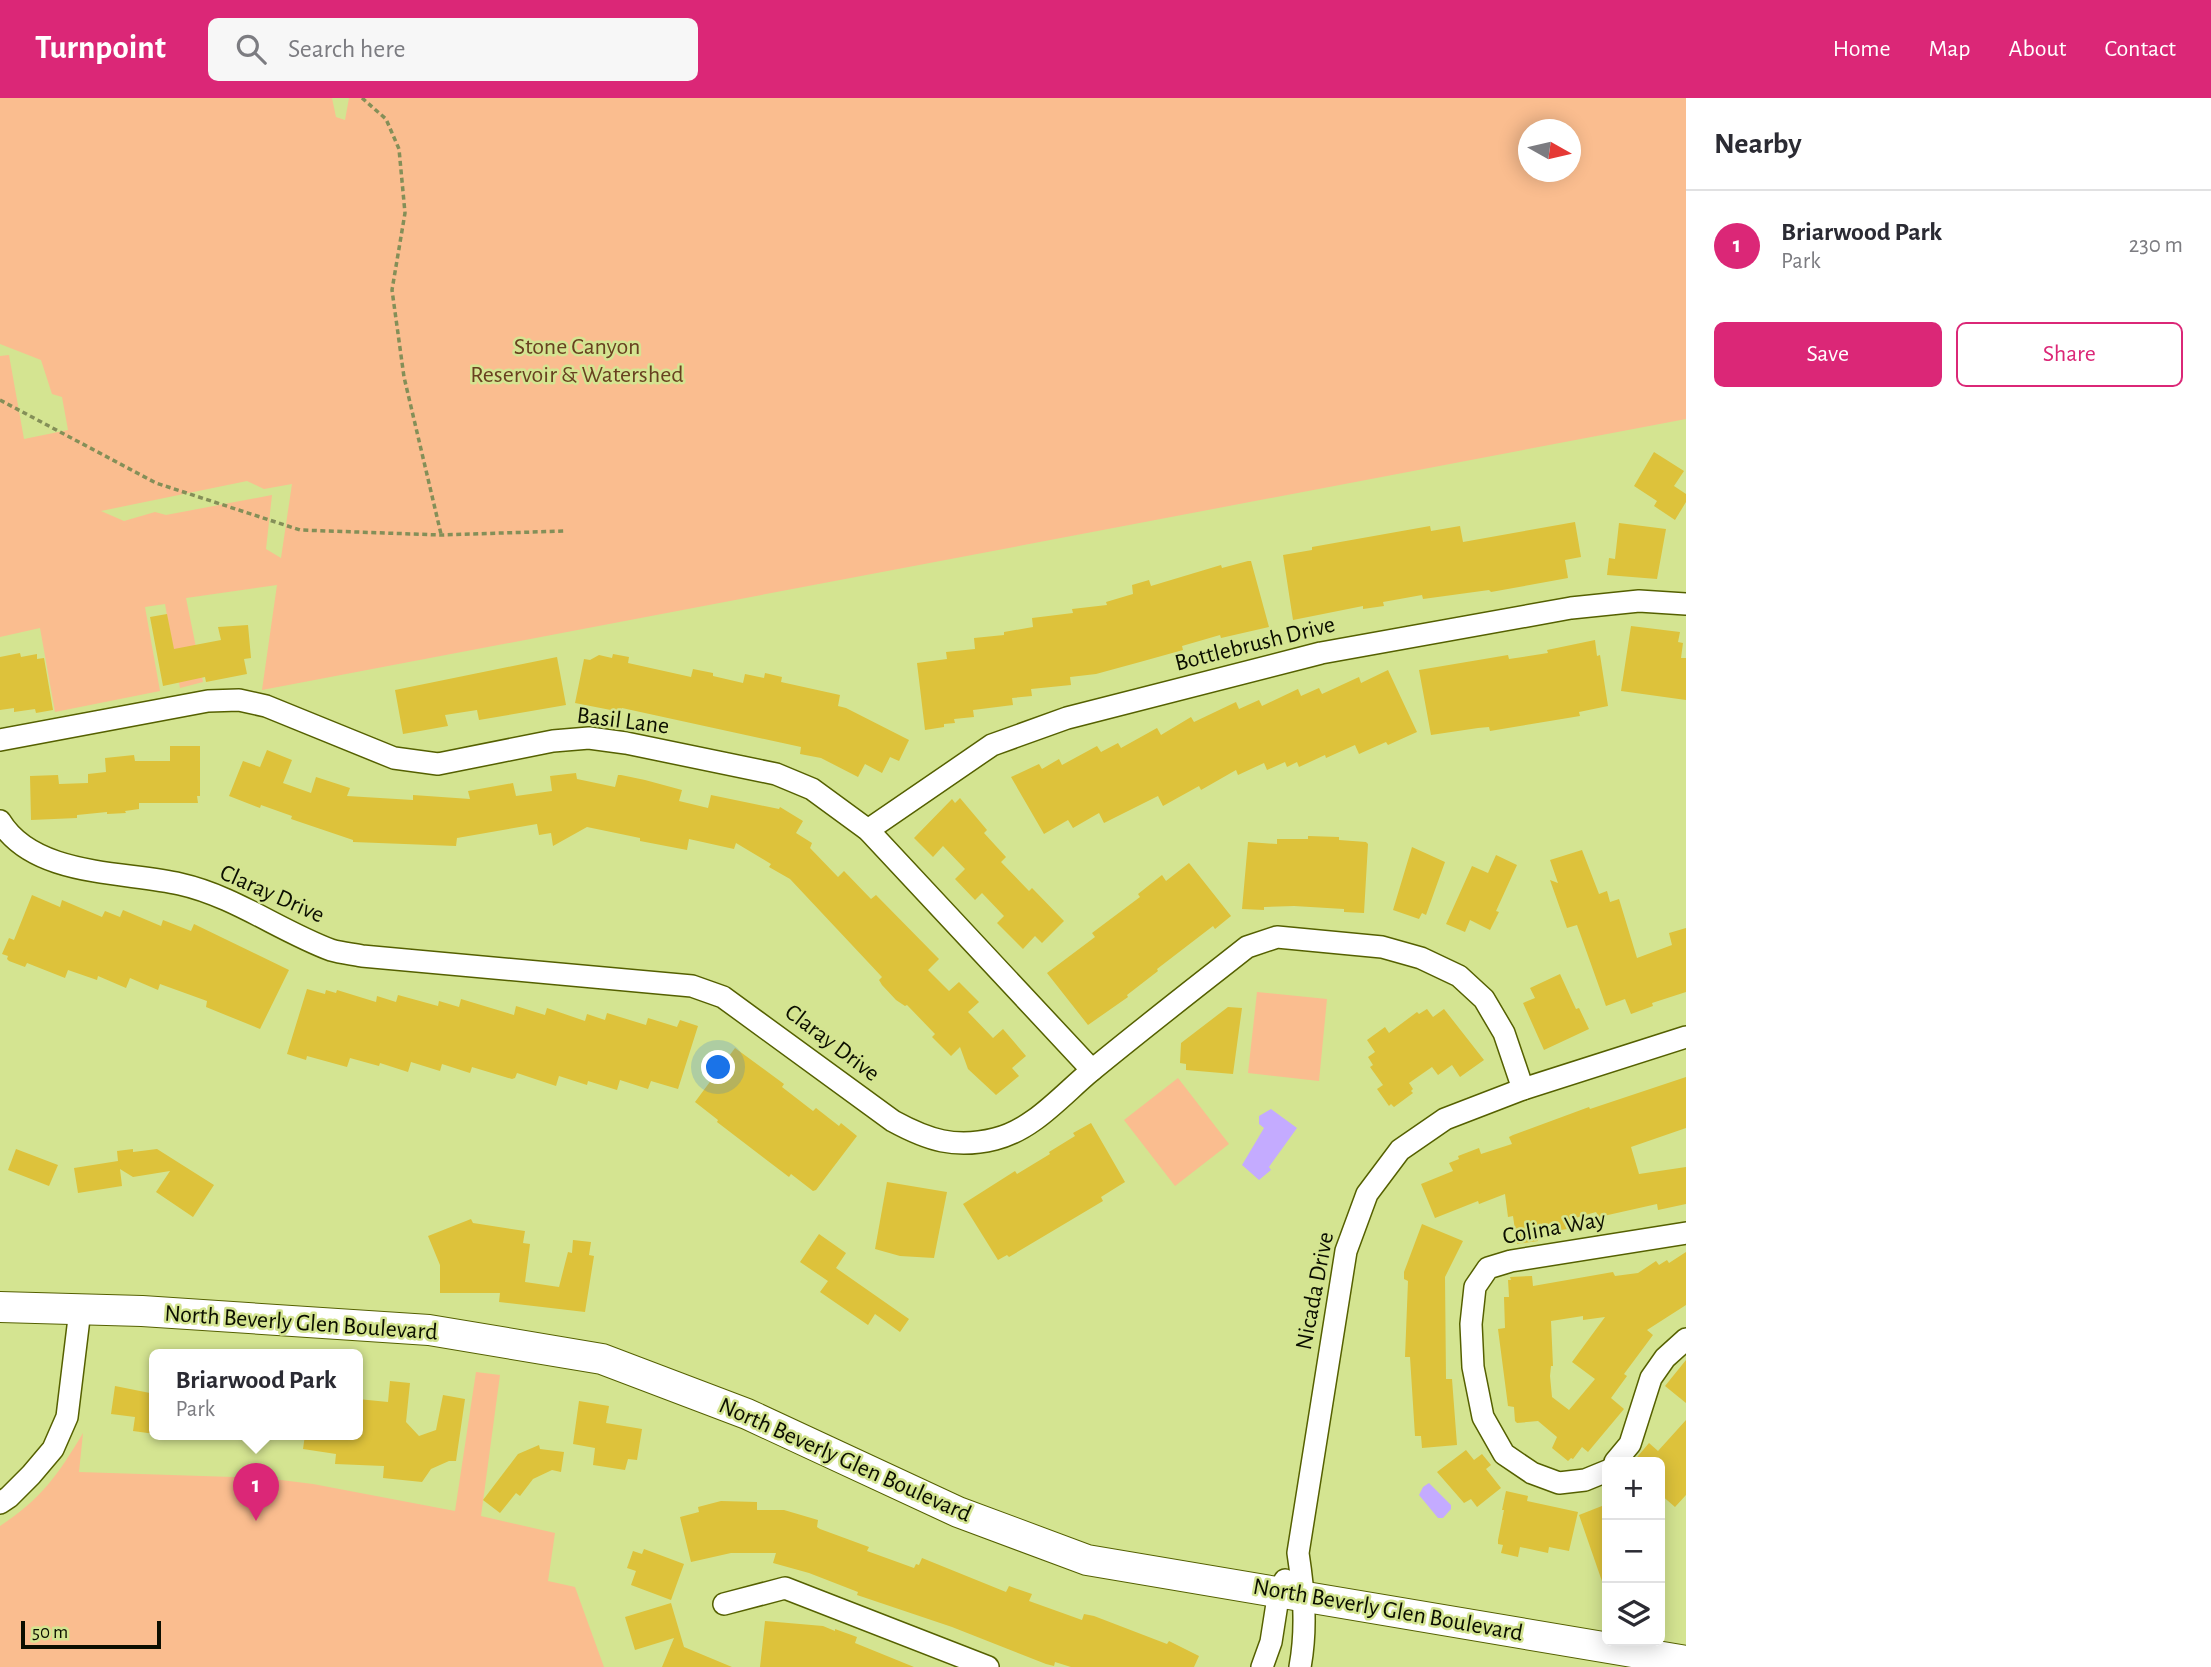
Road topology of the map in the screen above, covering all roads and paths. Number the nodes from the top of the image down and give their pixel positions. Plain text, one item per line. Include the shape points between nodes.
1 (362, 98) edge
2 (0, 400) edge
3 (564, 531) dead end
4 (441, 534) junction
5 (1686, 604) edge
6 (0, 740) edge
7 (0, 821) edge
8 (868, 830) junction
9 (1686, 1037) edge
10 (1092, 1070) junction
11 (1523, 1089) junction
12 (1686, 1233) edge
13 (0, 1307) edge
14 (80, 1310) junction
15 (1686, 1339) edge
16 (1619, 1457) edge
17 (1602, 1473) edge
18 (0, 1503) edge
19 (1292, 1594) junction
20 (724, 1604) dead end
21 (1686, 1661) edge
22 (988, 1667) edge
23 (1262, 1667) edge
24 (1300, 1667) edge

1 - 4 path via 386,119 399,149 405,212 392,290 404,377
2 - 4 path via 156,484 300,530
3 - 4 path
5 - 8 street, Bottlebrush Drive via 1639,601 1572,608 1321,653 1067,718 992,744
6 - 8 street, Basil Lane via 208,701 239,700 266,706 394,758 438,764 589,738 776,774 812,789
7 - 10 street, Claray Drive via 6,832 37,853 67,866 181,884 222,897 332,950 664,983 723,997 882,1113 923,1137 970,1144 999,1138 1029,1123
8 - 10 street, Basil Lane
9 - 11 street, Nicada Drive
10 - 11 street, Claray Drive via 1247,947 1277,937 1303,938 1382,947 1459,976 1484,999 1504,1033
11 - 19 street, Nicada Drive via 1446,1119 1400,1150 1367,1194 1346,1251
12 - 17 street, Colina Way via 1511,1261 1488,1268 1475,1287 1473,1367 1483,1417 1504,1454 1532,1473 1559,1482
13 - 14 main road, North Beverly Glen Boulevard
14 - 18 street via 66,1417 53,1449
14 - 19 main road, North Beverly Glen Boulevard via 429,1331 602,1359 747,1414 958,1512 1087,1560
15 - 16 street via 1651,1378 1630,1444
19 - 21 main road, North Beverly Glen Boulevard
19 - 23 street, Nicada Drive
19 - 24 street, Nicada Drive via 1304,1647
20 - 22 street via 785,1588

